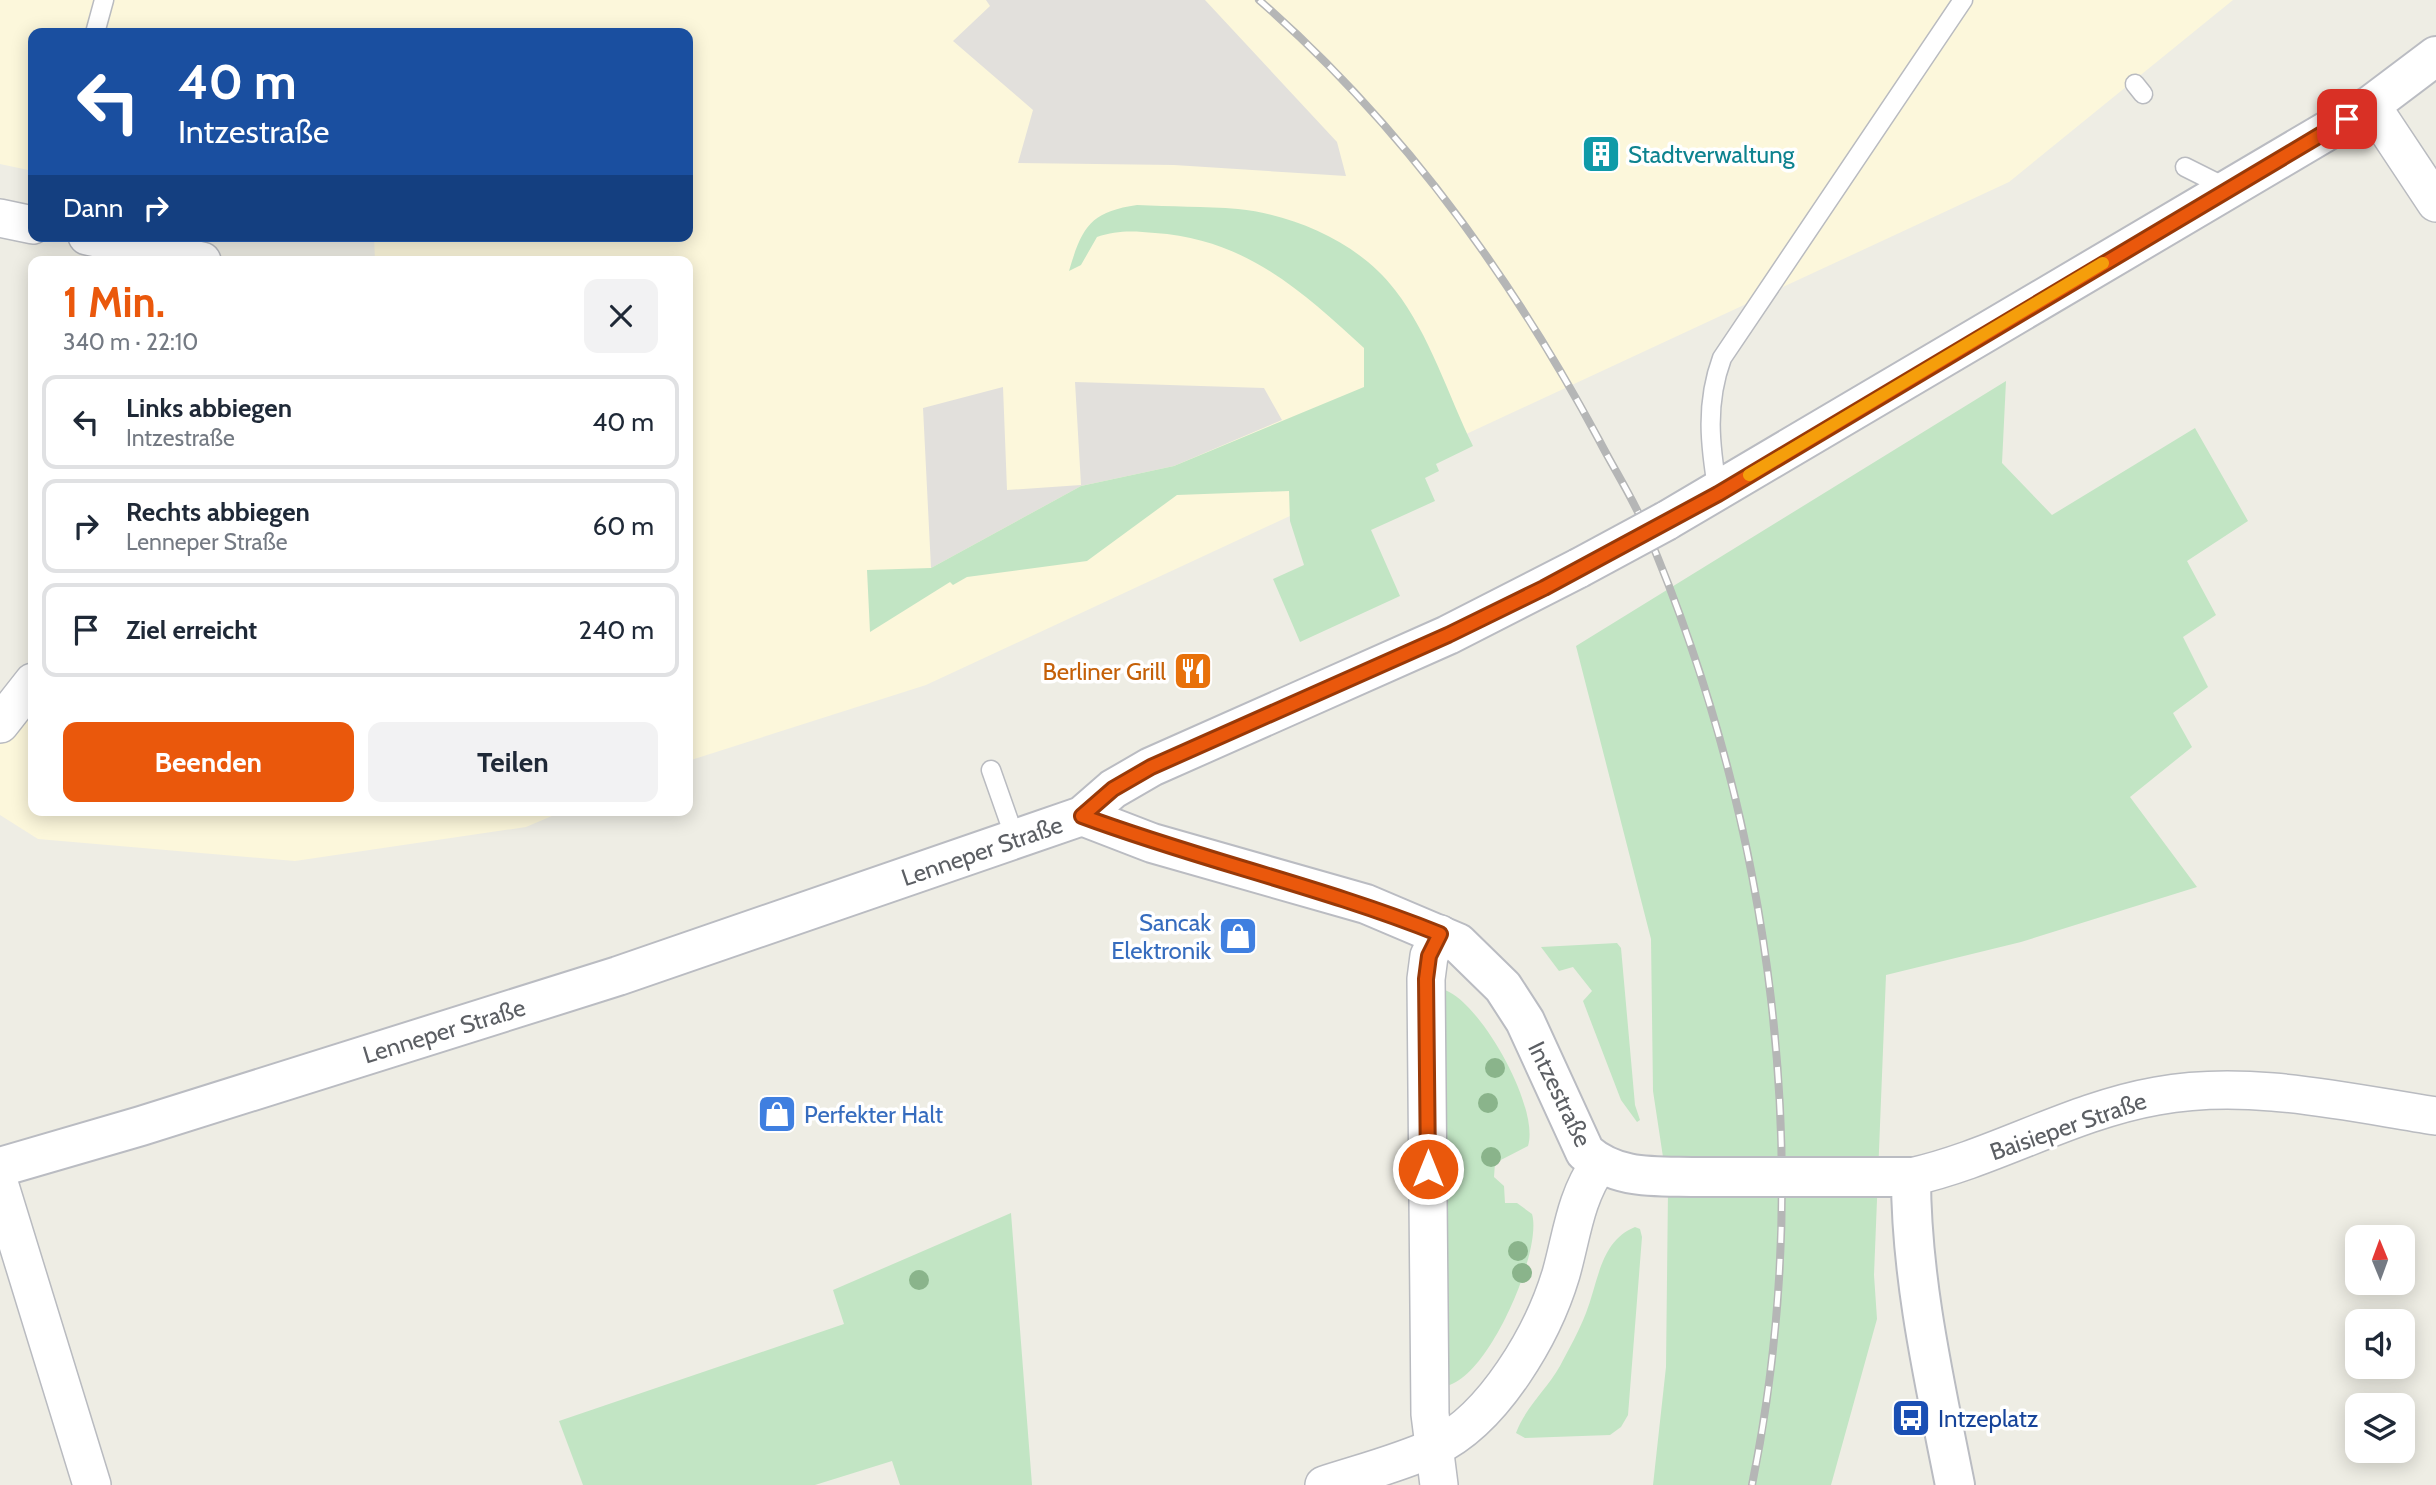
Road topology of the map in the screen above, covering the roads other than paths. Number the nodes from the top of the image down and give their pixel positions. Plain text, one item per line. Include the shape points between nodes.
1 (104, 0) edge
2 (1963, 0) edge
3 (96, 28) edge
4 (2436, 56) edge
5 (2371, 105) junction
6 (2185, 167) dead end
7 (2227, 188) junction
8 (2436, 203) edge
9 (0, 218) edge
10 (28, 224) edge
11 (115, 242) edge
12 (179, 256) edge
13 (1718, 494) junction
14 (28, 688) edge
15 (0, 724) edge
16 (990, 771) dead end
17 (1082, 816) junction
18 (1016, 841) junction
19 (1440, 934) junction
20 (2436, 1116) edge
21 (1599, 1164) junction
22 (0, 1167) edge
23 (1911, 1177) junction
24 (0, 1186) edge
25 (1434, 1447) junction
26 (92, 1485) edge
27 (1324, 1485) edge
28 (1439, 1485) edge
29 (1955, 1485) edge

1 - 3 lane
2 - 13 lane via 1722,358 1709,413
4 - 5 main road, Lenneper Straße
5 - 7 main road, Lenneper Straße
5 - 8 street
6 - 7 lane
7 - 13 main road, Lenneper Straße
9 - 10 street
11 - 12 street
13 - 17 main road, Lenneper Straße, bridge via 1448,635 1151,767 1113,789
14 - 15 street
16 - 18 lane
17 - 18 main road, Lenneper Straße
17 - 19 main road, Intzestraße via 1152,843 1366,904
18 - 22 main road, Lenneper Straße via 618,976
19 - 21 main road, Intzestraße via 1458,943 1503,987 1525,1021 1576,1137
19 - 25 street via 1429,956 1426,979
20 - 23 street, Baisieper Straße via 2277,1093 2187,1092 2114,1107 1954,1167
21 - 23 main road, Intzestraße, bridge via 1628,1175
21 - 25 street via 1580,1199 1560,1275 1524,1353 1471,1422
23 - 29 main road via 1918,1283
24 - 26 street
25 - 27 street
25 - 28 street

